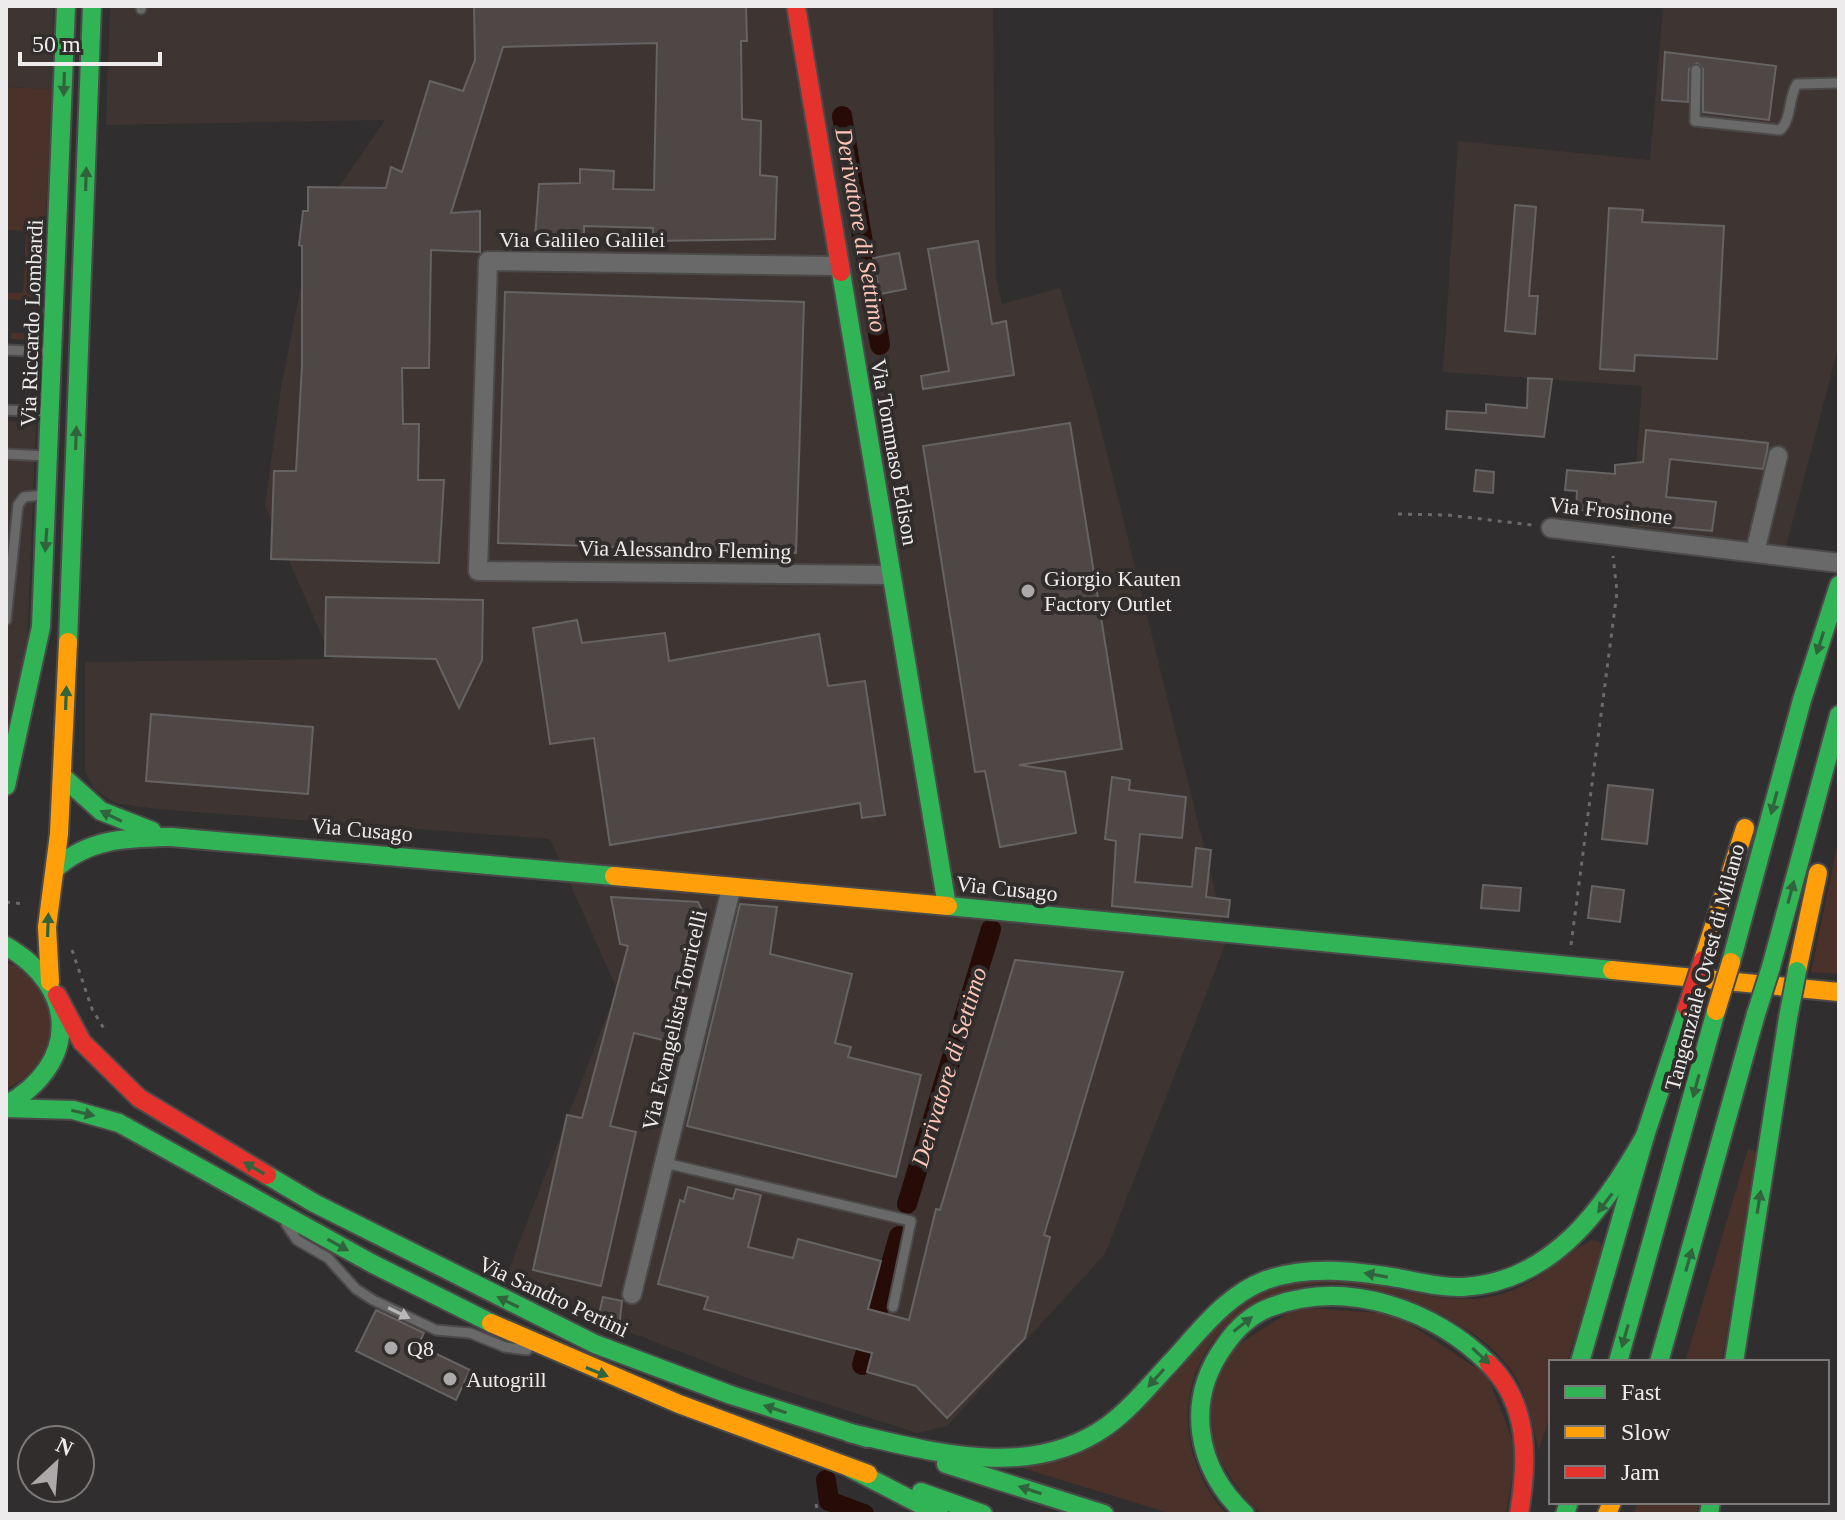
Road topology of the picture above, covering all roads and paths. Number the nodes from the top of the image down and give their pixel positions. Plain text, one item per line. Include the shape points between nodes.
1 (66, 6) edge
2 (92, 6) edge
3 (796, 6) edge
4 (1696, 70) dead end
5 (1839, 83) edge
6 (840, 266) junction
7 (6, 350) edge
8 (53, 353) junction
9 (6, 410) edge
10 (51, 412) junction
11 (6, 454) edge
12 (50, 456) junction
13 (1778, 456) dead end
14 (48, 494) junction
15 (1398, 514) dead end
16 (1551, 528) joint
17 (1609, 533) junction
18 (1755, 552) junction
19 (1839, 563) edge
20 (478, 571) joint
21 (891, 575) junction
22 (1839, 585) edge
23 (6, 620) edge
24 (1802, 700) junction
25 (1839, 715) edge
26 (1839, 736) edge
27 (62, 776) junction
28 (6, 784) edge
29 (1759, 790) dead end
30 (1749, 815) dead end
31 (171, 837) junction
32 (55, 869) junction
33 (731, 889) junction
34 (947, 906) junction
35 (71, 941) dead end
36 (6, 946) edge
37 (1570, 964) junction
38 (54, 988) junction
39 (1839, 992) edge
40 (110, 1039) dead end
41 (6, 1107) edge
42 (1645, 1136) junction
43 (665, 1163) junction
44 (277, 1211) junction
45 (632, 1294) dead end
46 (893, 1307) dead end
47 (559, 1355) junction
48 (1581, 1360) edge
49 (1619, 1360) edge
50 (1660, 1360) edge
51 (1734, 1360) edge
52 (850, 1433) junction
53 (1545, 1459) dead end
54 (850, 1468) junction
55 (816, 1504) dead end
56 (818, 1514) edge
57 (939, 1514) edge
58 (983, 1514) edge
59 (1104, 1514) edge
60 (1245, 1514) edge
61 (1521, 1514) edge

1 -> 8 main road, Via Riccardo Lombardi
27 -> 2 main road
3 - 6 main road, Via Tommaso Edison
4 - 5 lane via 1695,121 1780,130 1797,84
6 - 20 street, Via Galileo Galilei via 488,261
6 - 21 main road, Via Tommaso Edison
7 - 8 lane
8 - 10 main road, Via Riccardo Lombardi
9 - 10 lane
10 - 12 main road, Via Riccardo Lombardi
11 - 12 lane
12 - 14 main road, Via Riccardo Lombardi
13 - 18 street
14 - 23 lane via 24,497 18,505
14 -> 28 main road, Via Riccardo Lombardi via 41,627
15 - 16 path, Via Frosinone
16 - 17 street, Via Frosinone
17 - 18 street, Via Frosinone
17 - 37 path via 1617,592 1572,916
18 - 19 street, Via Frosinone
20 - 21 street, Via Alessandro Fleming
21 - 34 main road, Via Tommaso Edison
22 -> 24 main road, Tangenziale Ovest di Milano
24 - 29 main road
24 -> 49 main road, Tangenziale Ovest di Milano, bridge
50 -> 25 main road, bridge
51 -> 26 main road, bridge
31 -> 27 main road, Via Cusago via 101,811
27 - 32 main road
30 - 42 main road, bridge
31 - 32 main road, Via Cusago via 97,841 69,854
31 - 33 main road, Via Cusago
38 -> 32 main road via 47,927
33 - 34 main road, Via Cusago
33 - 43 street, Via Evangelista Torricelli
34 - 37 main road, Via Cusago
35 - 40 path via 92,1009
36 - 38 main road via 30,959
37 - 39 main road, Via Cusago
38 - 41 main road via 62,1032 54,1062 39,1084
52 -> 38 main road, Via Sandro Pertini via 595,1344 314,1203 139,1098 82,1042
41 -> 44 main road via 48,1107 119,1123
42 - 48 main road
42 -> 52 main road via 1622,1179 1584,1228 1523,1275 1462,1287 1337,1270 1265,1280 1220,1310 1117,1418 1048,1455 974,1457
43 - 45 street, Via Evangelista Torricelli
43 - 46 lane, Via Evangelista Torricelli via 911,1221
44 -> 47 main road via 373,1265
44 -> 47 lane via 297,1240 328,1258 373,1300 436,1330
47 -> 54 main road
59 -> 52 main road, Via Sandro Pertini
53 - 61 main road
54 - 57 main road
54 - 58 main road
55 - 56 path
60 -> 61 main road via 1223,1492 1200,1439 1205,1377 1219,1348 1262,1310 1322,1296 1361,1298 1399,1308 1468,1345 1495,1369 1524,1436

